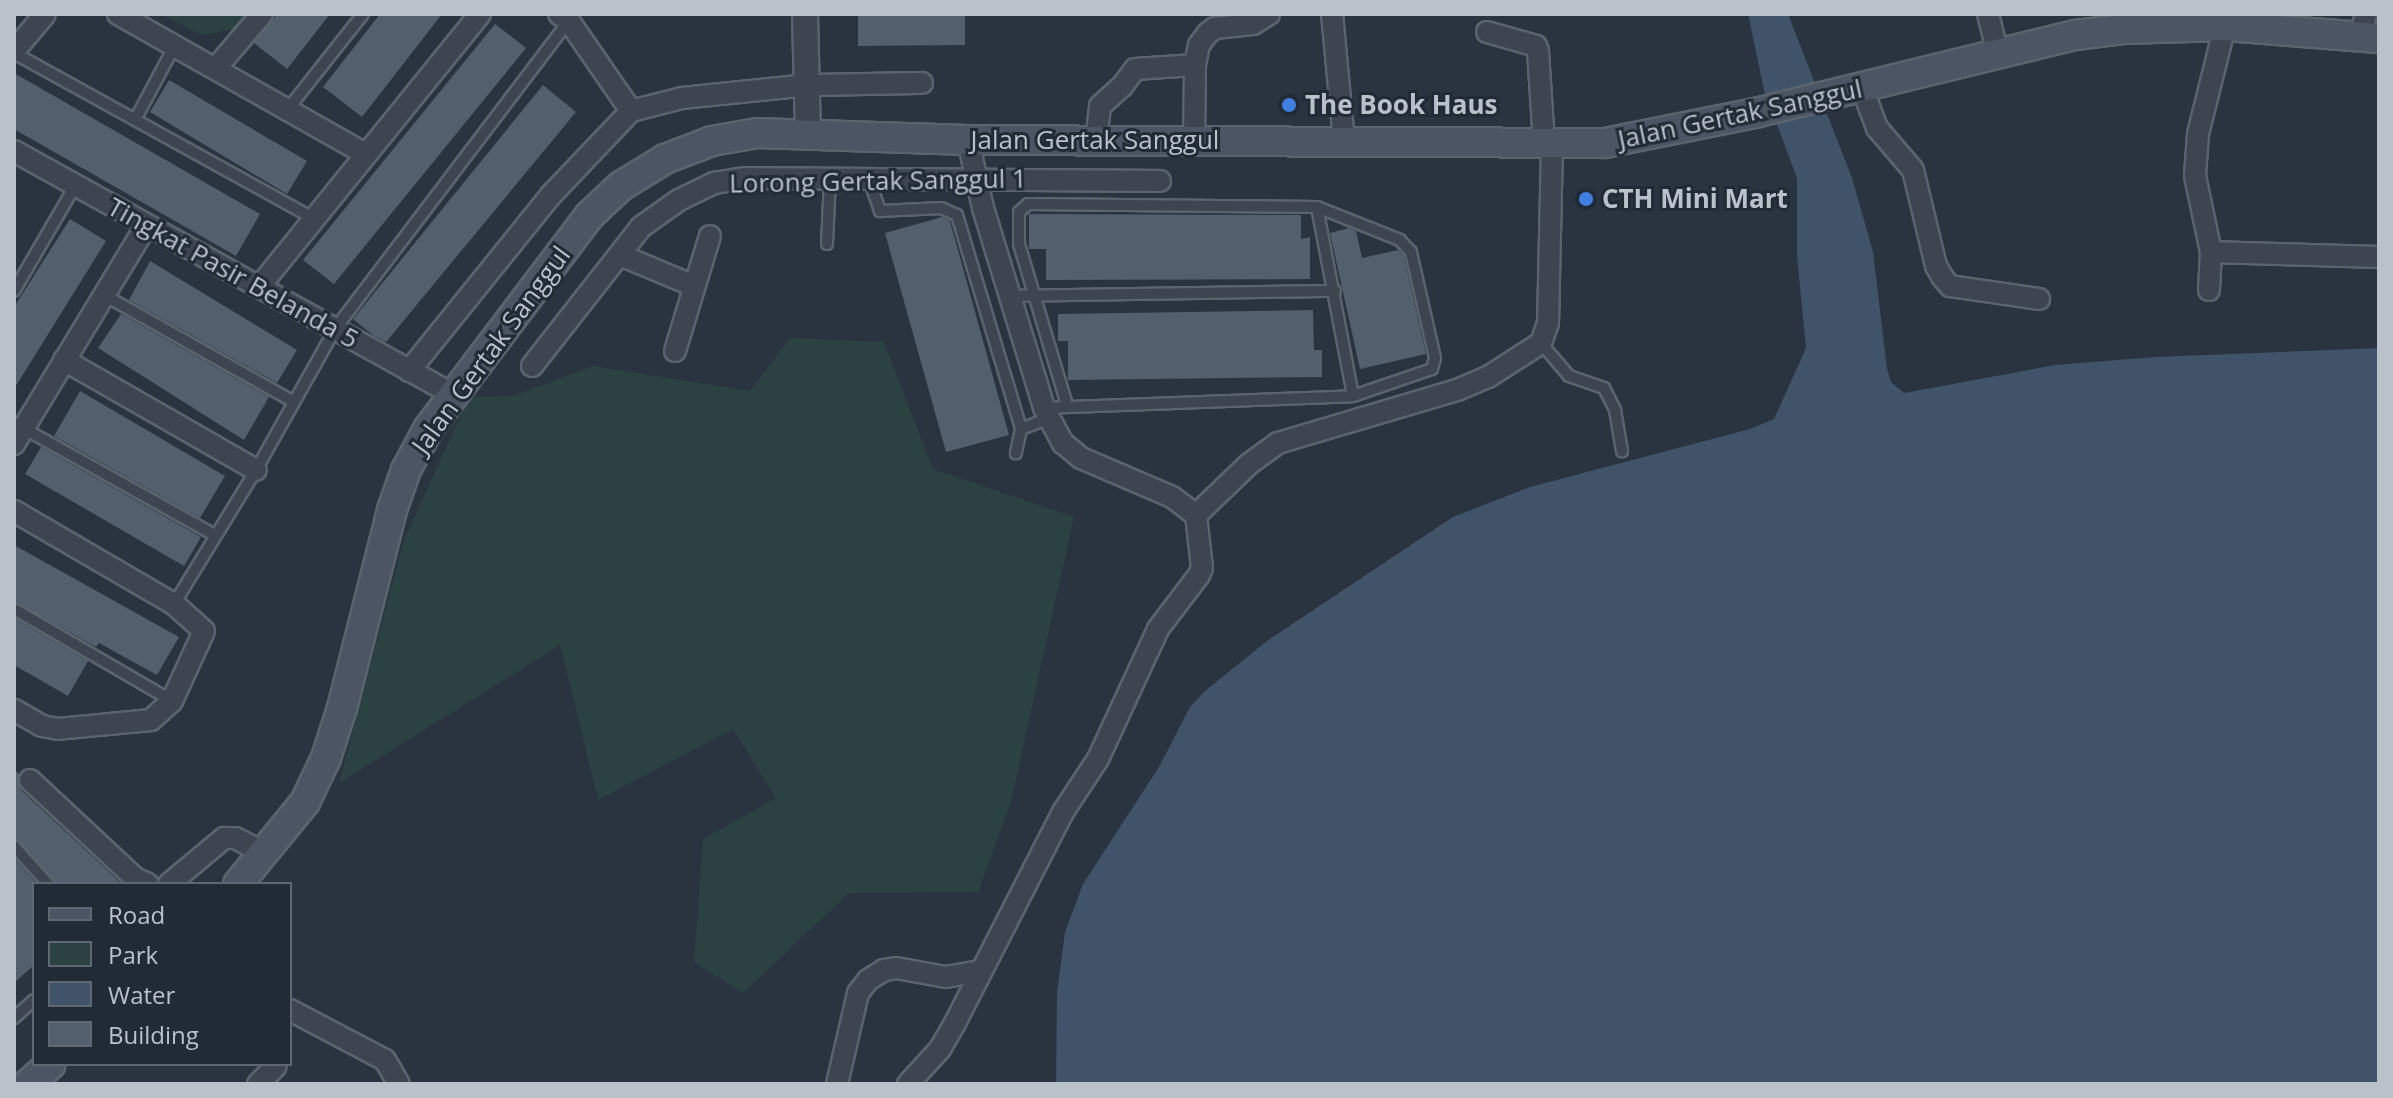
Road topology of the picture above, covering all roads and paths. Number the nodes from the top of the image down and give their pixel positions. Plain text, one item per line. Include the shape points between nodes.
1 (45, 14) edge
2 (118, 14) edge
3 (262, 14) edge
4 (363, 14) edge
5 (480, 14) edge
6 (805, 14) edge
7 (1269, 14) edge
8 (1332, 14) edge
9 (1988, 14) edge
10 (564, 18) edge
11 (2232, 22) edge
12 (2369, 29) edge
13 (1487, 32) dead end
14 (175, 45) junction
15 (14, 52) edge
16 (1998, 54) junction
17 (1195, 65) junction
18 (216, 68) junction
19 (922, 83) dead end
20 (808, 85) junction
21 (1862, 88) junction
22 (288, 109) junction
23 (631, 111) junction
24 (135, 120) junction
25 (808, 133) junction
26 (968, 140) junction
27 (1096, 140) junction
28 (1194, 140) junction
29 (1344, 142) junction
30 (1548, 144) junction
31 (14, 151) edge
32 (364, 153) junction
33 (977, 178) junction
34 (830, 179) junction
35 (869, 179) junction
36 (1160, 181) dead end
37 (75, 186) junction
38 (1317, 207) junction
39 (313, 218) junction
40 (146, 226) junction
41 (710, 236) dead end
42 (827, 244) dead end
43 (2211, 252) junction
44 (620, 255) junction
45 (2379, 257) edge
46 (694, 286) junction
47 (259, 287) junction
48 (2209, 290) dead end
49 (14, 291) edge
50 (1335, 291) junction
51 (104, 295) junction
52 (1033, 295) junction
53 (1012, 296) junction
54 (2039, 299) dead end
55 (335, 329) junction
56 (1541, 343) junction
57 (675, 351) dead end
58 (64, 360) junction
59 (532, 366) dead end
60 (409, 371) junction
61 (452, 394) junction
62 (1353, 396) junction
63 (294, 402) junction
64 (1067, 405) junction
65 (1047, 413) junction
66 (1021, 429) junction
67 (17, 432) edge
68 (1622, 451) dead end
69 (1016, 453) dead end
70 (256, 470) junction
71 (14, 511) edge
72 (1196, 515) junction
73 (216, 536) junction
74 (174, 604) junction
75 (14, 609) edge
76 (172, 701) junction
77 (14, 710) edge
78 (30, 780) dead end
79 (14, 846) edge
80 (266, 854) junction
81 (46, 882) edge
82 (144, 882) edge
83 (171, 882) edge
84 (240, 882) edge
85 (979, 971) junction
86 (32, 1002) edge
87 (292, 1011) edge
88 (14, 1016) edge
89 (49, 1066) edge
90 (280, 1069) edge
91 (28, 1084) edge
92 (258, 1084) edge
93 (399, 1084) edge
94 (837, 1084) edge
95 (908, 1084) edge

1 - 15 street
2 - 14 street
3 - 18 street
4 - 22 lane
5 - 32 street
6 - 20 street
7 - 17 street via 1253,24 1215,28 1202,39
8 - 29 street
9 - 16 street
10 - 23 street
10 - 55 lane
11 - 12 main road, Jalan Gertak Sanggul
11 - 16 main road, Jalan Gertak Sanggul via 2100,32
11 - 43 street via 2198,134 2195,176
13 - 30 street via 1536,46
14 - 18 street
14 - 24 lane
15 - 24 lane
16 - 21 main road, Jalan Gertak Sanggul
17 - 27 street via 1135,69 1100,106
17 - 28 street
18 - 22 street
19 - 20 street
20 - 23 street via 682,98
20 - 25 street
21 - 30 main road, Jalan Gertak Sanggul via 1649,137
21 - 54 street via 1877,128 1913,170 1943,278 1950,286
22 - 32 street
23 - 60 street via 552,194
24 - 39 lane
25 - 26 main road, Jalan Gertak Sanggul
25 - 61 main road, Jalan Gertak Sanggul via 757,133 712,141 665,159 621,186 571,240
26 - 27 main road, Jalan Gertak Sanggul
26 - 33 street
27 - 28 main road, Jalan Gertak Sanggul
28 - 29 main road, Jalan Gertak Sanggul
29 - 30 main road, Jalan Gertak Sanggul
30 - 56 street via 1548,323
31 - 37 street, Tingkat Pasir Belanda 5
32 - 39 street
33 - 35 street, Lorong Gertak Sanggul 1
33 - 36 street, Lorong Gertak Sanggul 1
33 - 53 street
34 - 35 street, Lorong Gertak Sanggul 1
34 - 42 lane
34 - 44 street, Lorong Gertak Sanggul 1 via 714,183 641,227
35 - 66 lane via 880,211 941,208 957,215
37 - 40 street, Tingkat Pasir Belanda 5
37 - 49 lane
38 - 50 lane
38 - 52 lane via 1028,204 1019,212 1019,244
38 - 62 lane via 1408,246 1435,358 1432,369
39 - 47 street
40 - 47 street, Tingkat Pasir Belanda 5
40 - 51 street
41 - 46 street
43 - 45 street
43 - 48 street
44 - 46 street
44 - 59 street, Lorong Gertak Sanggul 1
46 - 57 street
47 - 55 street, Tingkat Pasir Belanda 5
50 - 52 lane
50 - 62 lane
51 - 58 street
51 - 63 lane
52 - 53 lane
52 - 64 lane
53 - 65 street
55 - 60 street, Tingkat Pasir Belanda 5
55 - 63 lane
56 - 68 lane via 1569,376 1604,388 1615,410
56 - 72 street via 1457,390 1278,443
58 - 67 street
58 - 70 street
60 - 61 street, Tingkat Pasir Belanda 5
61 - 80 main road, Jalan Gertak Sanggul via 406,470 392,510 326,758 305,802
62 - 64 lane
63 - 70 lane
64 - 65 lane
65 - 66 lane
65 - 72 street via 1070,451 1172,497
66 - 69 lane
67 - 73 lane
70 - 73 lane
71 - 74 street
72 - 85 street via 1199,575 1158,629 1089,776 1063,812
73 - 74 lane
74 - 76 street via 204,631
75 - 76 lane
76 - 77 street via 151,720 89,728 42,726
78 - 82 street
79 - 81 lane
80 - 83 street via 224,838
80 - 84 main road, Jalan Gertak Sanggul
85 - 94 street via 946,977 896,968 868,980 858,993
85 - 95 street via 940,1049
86 - 88 lane
87 - 93 street via 385,1060
89 - 91 main road
90 - 92 street

